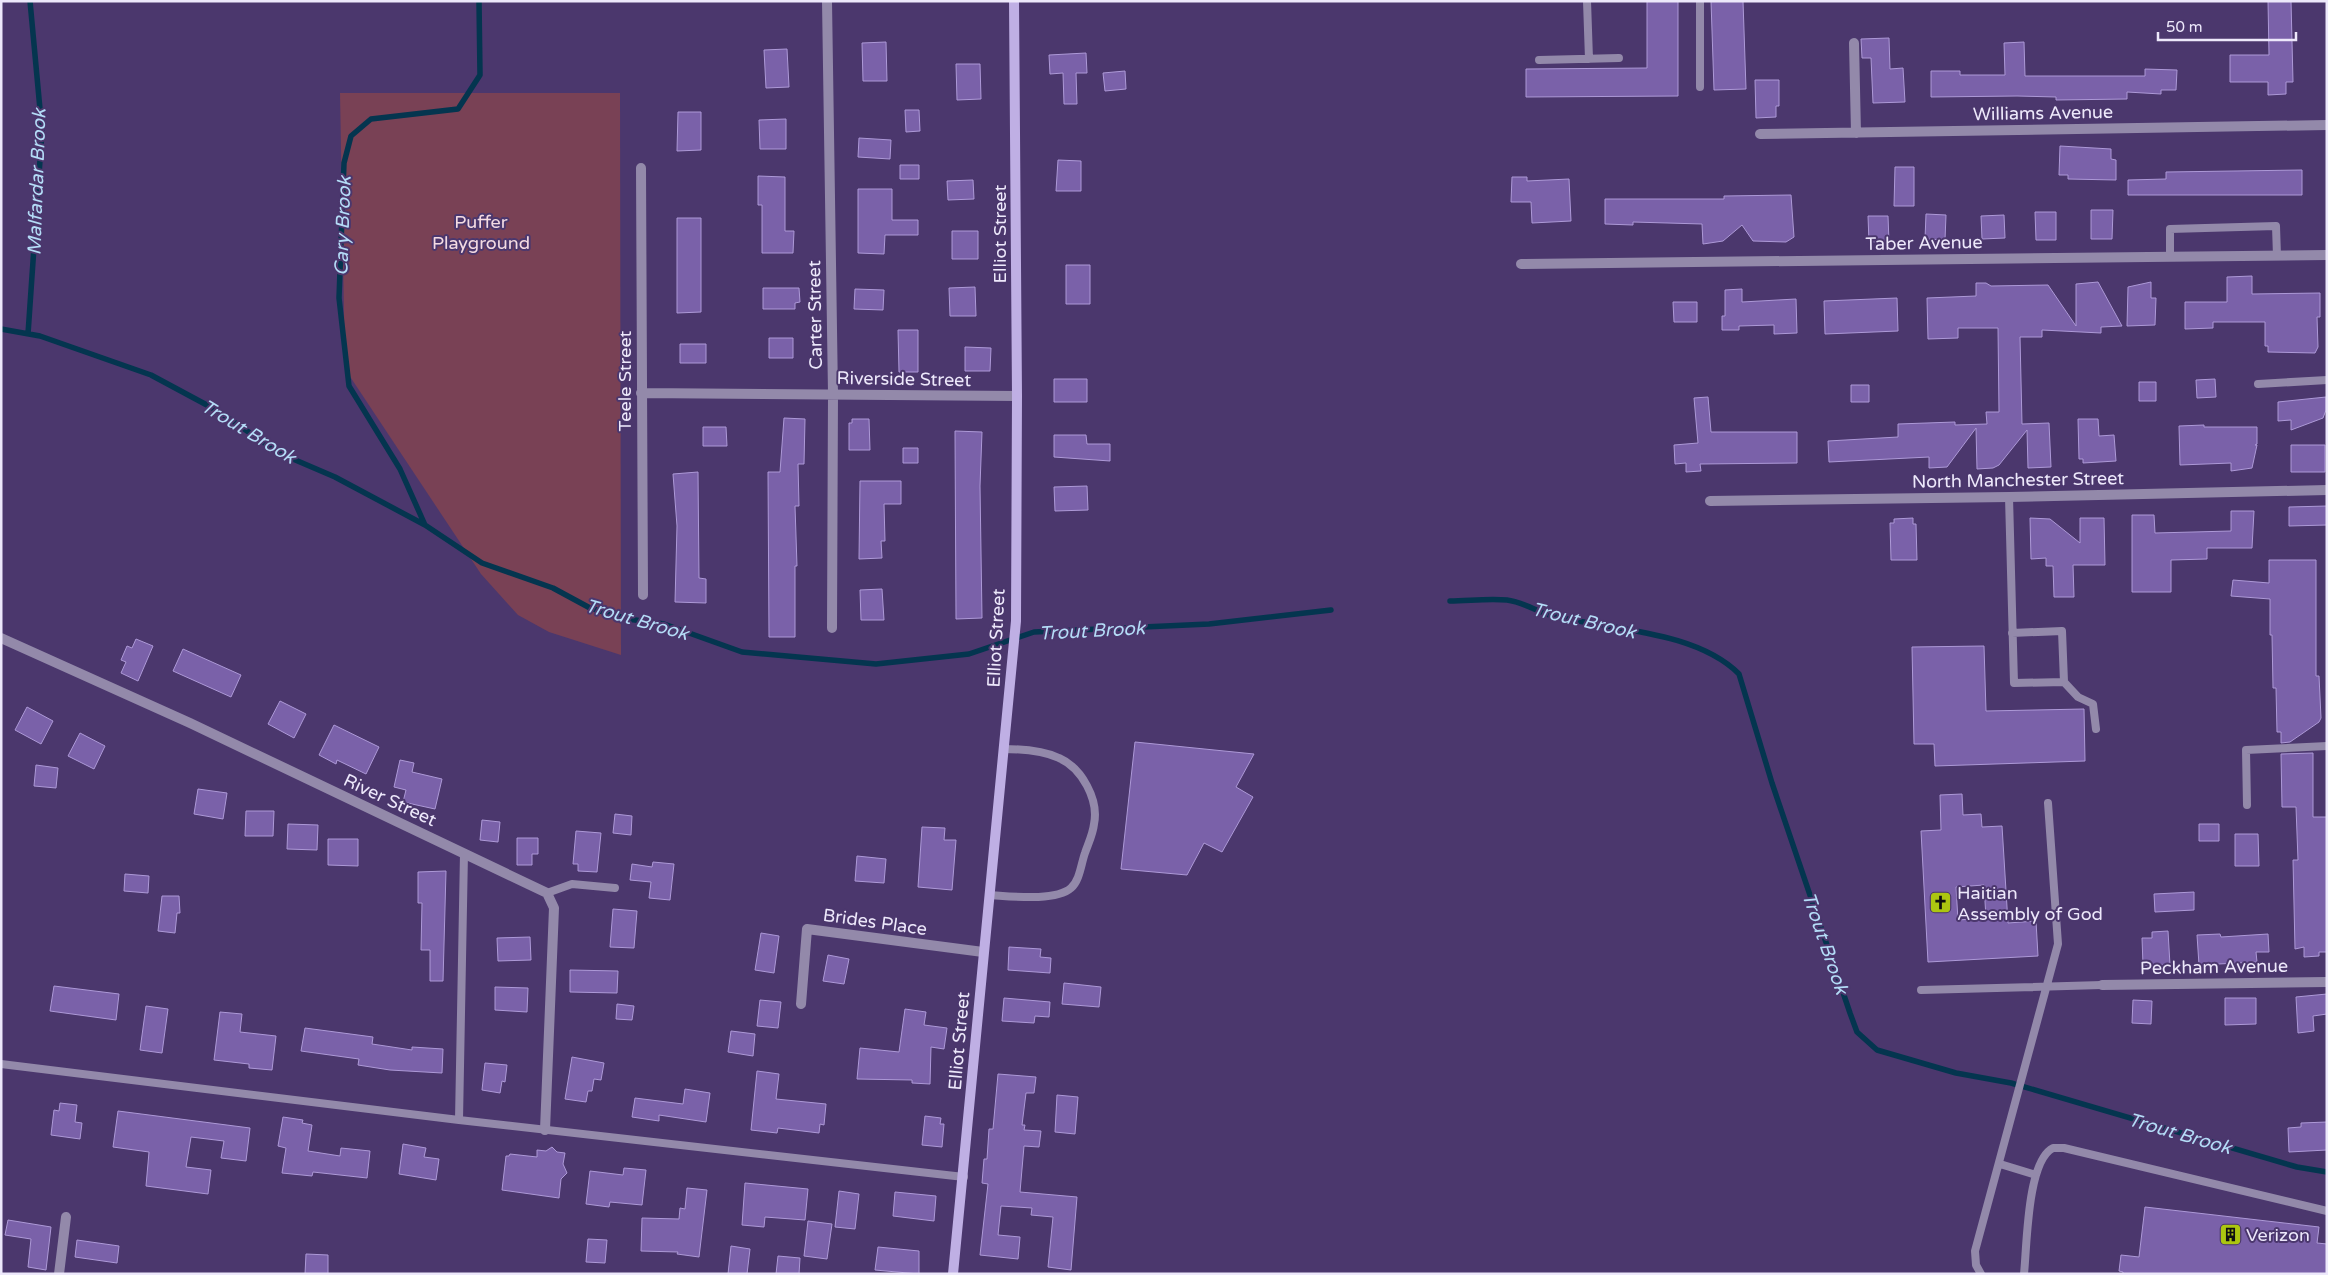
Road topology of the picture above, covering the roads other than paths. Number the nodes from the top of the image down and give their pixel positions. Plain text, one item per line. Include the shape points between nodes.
1 (827, 1) edge
2 (1014, 1) edge
3 (1587, 1) edge
4 (1700, 1) edge
5 (1854, 43) dead end
6 (1619, 58) dead end
7 (1589, 59) junction
8 (1539, 60) dead end
9 (1700, 87) dead end
10 (2327, 125) edge
11 (1856, 133) junction
12 (1760, 134) dead end
13 (640, 168) dead end
14 (2327, 255) edge
15 (2277, 256) junction
16 (2170, 257) junction
17 (1521, 264) dead end
18 (2327, 380) edge
19 (2258, 384) dead end
20 (642, 393) junction
21 (833, 394) junction
22 (1017, 396) junction
23 (2327, 490) edge
24 (2010, 498) junction
25 (1710, 501) dead end
26 (643, 595) dead end
27 (832, 628) dead end
28 (2012, 633) junction
29 (1, 638) edge
30 (2064, 682) junction
31 (2096, 729) dead end
32 (2327, 746) edge
33 (1003, 749) junction
34 (2048, 803) dead end
35 (2246, 805) dead end
36 (464, 852) junction
37 (615, 888) dead end
38 (547, 893) junction
39 (989, 895) junction
40 (983, 952) junction
41 (2327, 982) edge
42 (2102, 985) joint
43 (2048, 987) junction
44 (1921, 990) dead end
45 (801, 1004) dead end
46 (1, 1064) edge
47 (459, 1120) junction
48 (545, 1130) junction
49 (2000, 1164) junction
50 (2036, 1174) junction
51 (964, 1177) junction
52 (2327, 1211) edge
53 (66, 1218) dead end
54 (59, 1274) edge
55 (953, 1274) edge
56 (1981, 1274) edge
57 (2024, 1274) edge

1 - 21 street, Carter Street
2 - 22 street, Elliot Street
3 - 7 lane
4 - 9 lane
5 - 11 street
6 - 7 lane
7 - 8 lane
10 - 11 street, Williams Avenue
11 - 12 street, Williams Avenue
13 - 20 street, Teele Street
14 - 15 street, Taber Avenue
15 - 16 street, Taber Avenue
15 - 16 lane via 2276,226 2170,229
16 - 17 street, Taber Avenue
18 - 19 lane
20 - 21 street, Riverside Street
20 - 26 street, Teele Street
21 - 22 street, Riverside Street
21 - 27 street, Carter Street
22 - 33 street, Elliot Street via 1016,621
23 - 24 street, North Manchester Street
24 - 25 street, North Manchester Street
24 - 28 lane
28 - 30 lane via 2062,632
28 - 30 lane via 2014,683
29 - 36 street, River Street
30 - 31 lane via 2078,697 2093,704
32 - 35 lane via 2246,750
33 - 39 street, Elliot Street
33 - 39 lane via 1061,758 1087,786 1095,805 1094,824 1078,876 1070,888 1057,895
34 - 43 lane via 2058,944
36 - 38 street, River Street
36 - 47 lane
37 - 38 lane via 572,884
38 - 48 street via 554,908
39 - 40 street, Elliot Street
40 - 45 street, Brides Place via 808,929
40 - 51 street, Elliot Street
41 - 42 street, Peckham Avenue
42 - 43 lane
43 - 44 lane
43 - 49 lane
46 - 47 lane
47 - 48 lane
48 - 51 lane
49 - 50 lane
49 - 56 lane via 1976,1251 1976,1265
50 - 52 lane via 2049,1150 2058,1147
50 - 57 lane
51 - 55 street, Elliot Street
53 - 54 street

